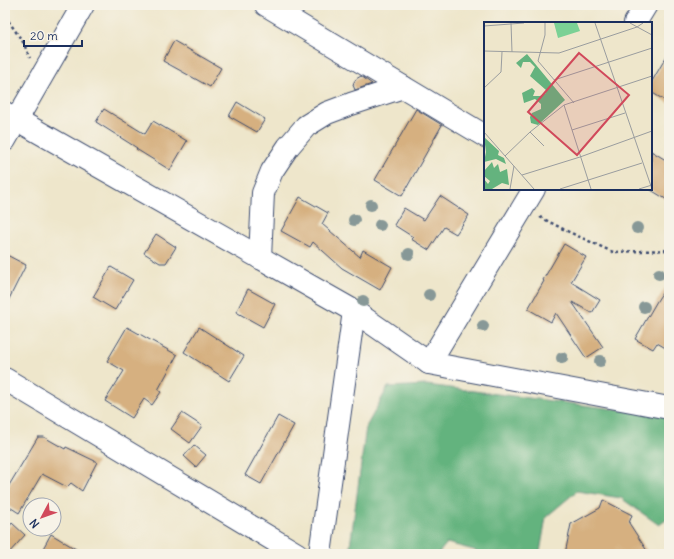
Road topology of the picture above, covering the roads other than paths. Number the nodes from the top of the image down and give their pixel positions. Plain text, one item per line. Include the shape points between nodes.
1 (83, 5) edge
2 (266, 5) edge
3 (646, 5) edge
4 (636, 22) edge
5 (403, 87) junction
6 (11, 116) edge
7 (484, 135) edge
8 (5, 140) edge
9 (533, 190) edge
10 (260, 258) junction
11 (354, 311) junction
12 (429, 363) junction
13 (5, 379) edge
14 (669, 408) edge
15 (297, 554) edge
16 (320, 554) edge

1 - 6 street via 39,80
2 - 5 street
3 - 4 street
5 - 7 street
5 - 10 street via 327,113 306,126 288,147 272,171 263,193
6 - 8 street
6 - 10 street
9 - 12 street
10 - 11 street
11 - 12 street
11 - 16 street
12 - 14 street
13 - 15 street

